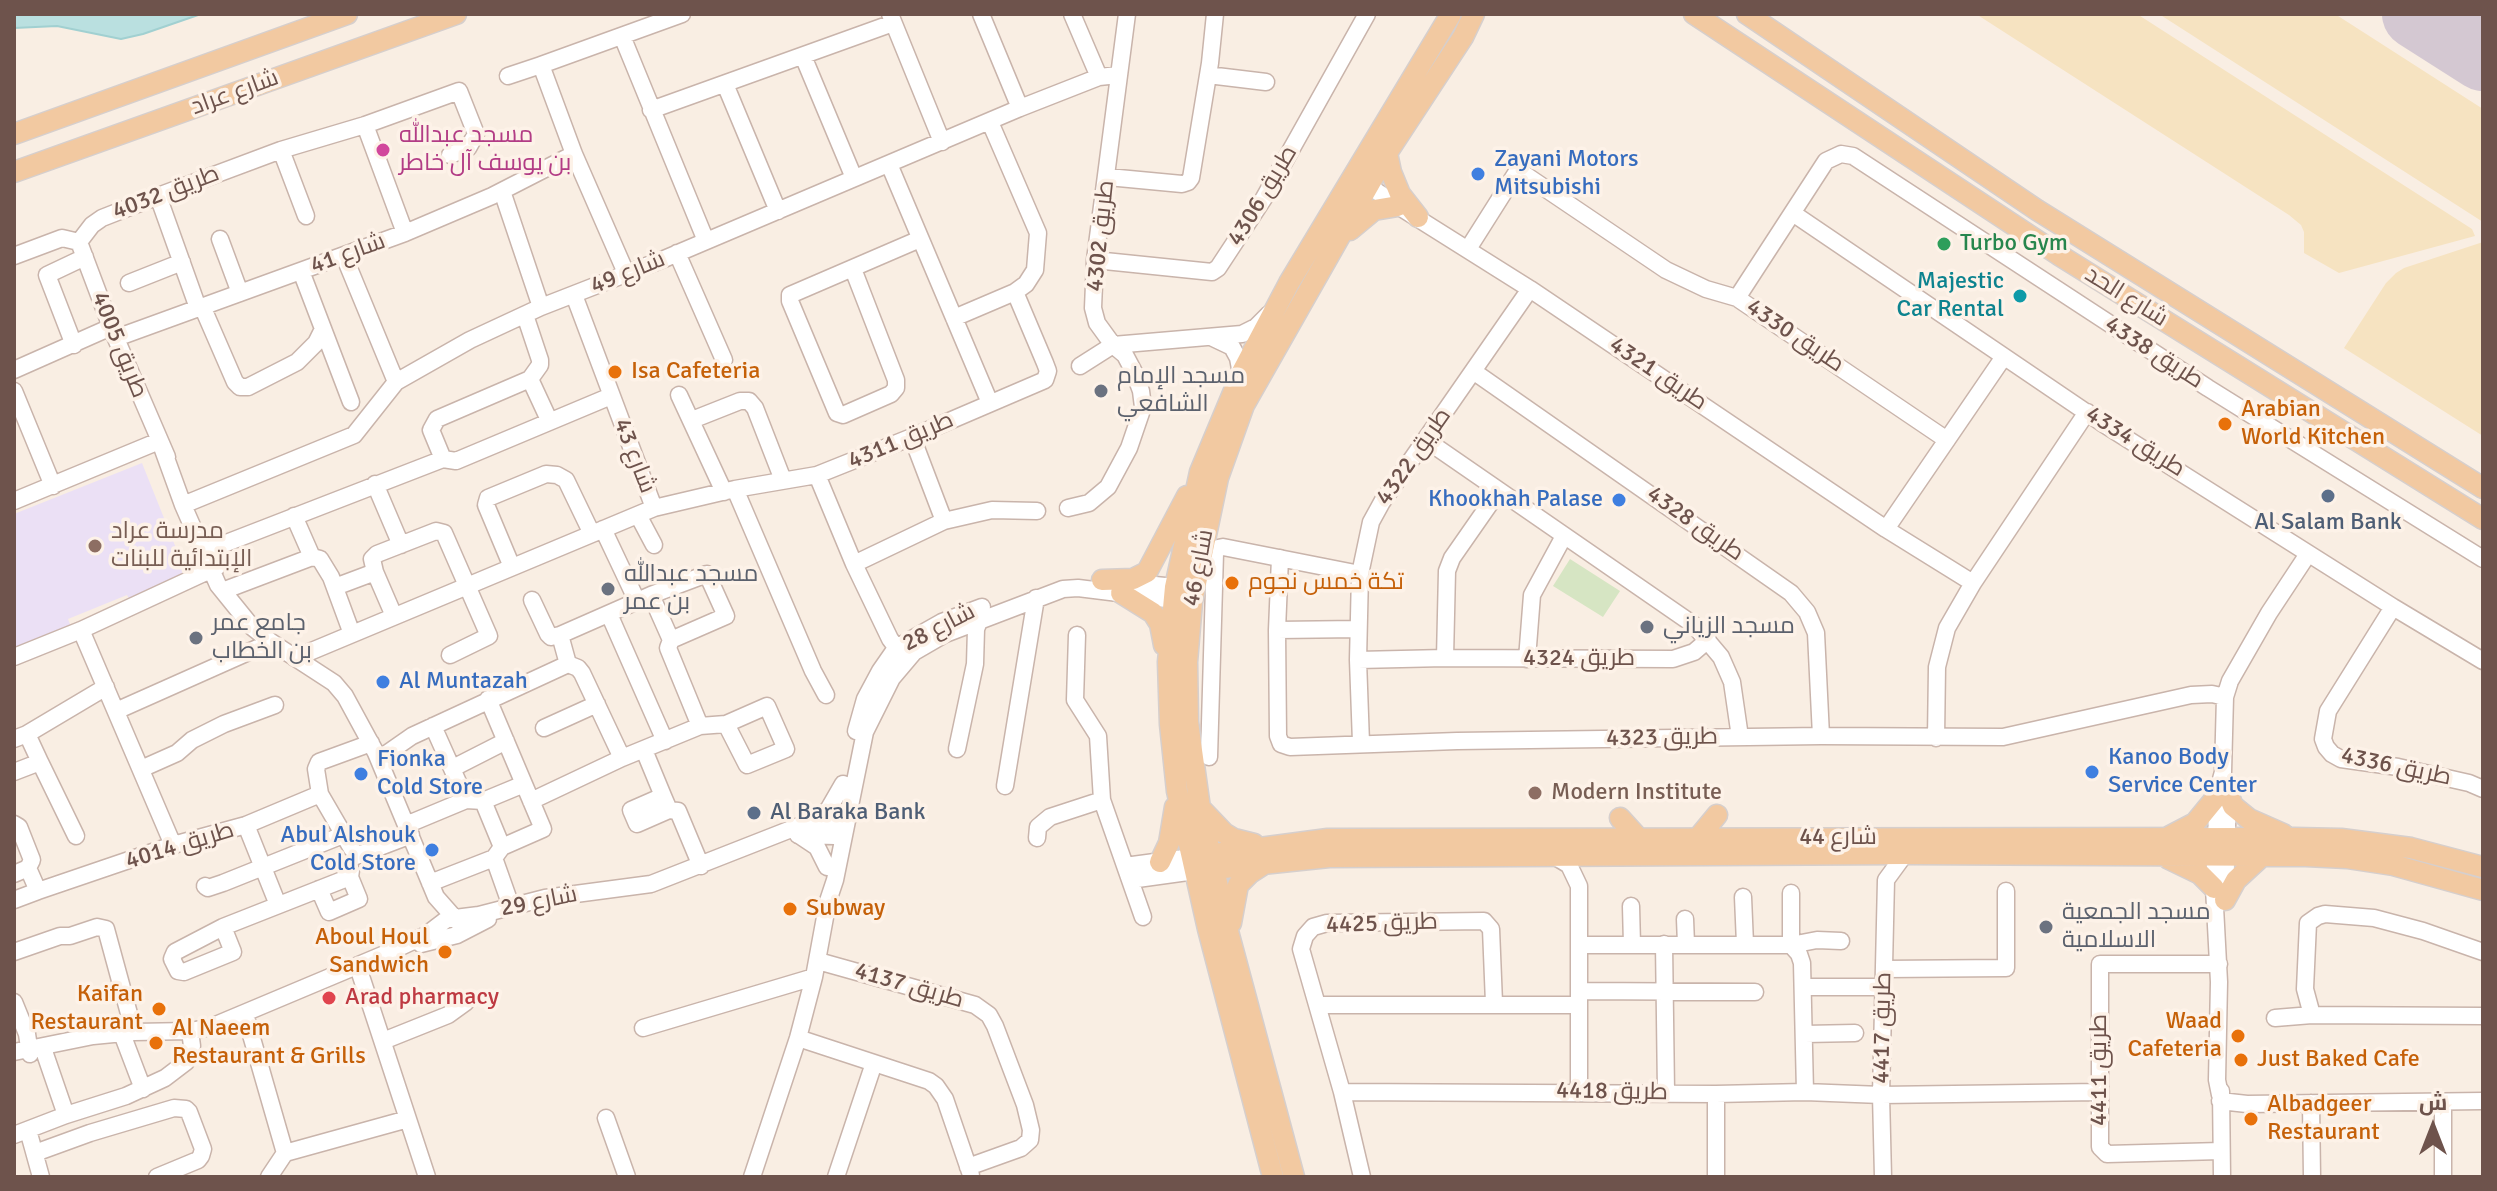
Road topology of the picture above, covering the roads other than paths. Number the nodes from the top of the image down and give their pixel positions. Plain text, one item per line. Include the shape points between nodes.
1 (347, 14) edge
2 (456, 14) edge
3 (682, 14) edge
4 (981, 14) edge
5 (1072, 14) edge
6 (1127, 14) edge
7 (1215, 14) edge
8 (1367, 14) edge
9 (1450, 14) edge
10 (1474, 14) edge
11 (1481, 14) edge
12 (1694, 14) edge
13 (1747, 14) edge
14 (892, 19) edge
15 (622, 36) junction
16 (1463, 37) junction
17 (803, 56) junction
18 (541, 65) junction
19 (1118, 75) junction
20 (1208, 75) junction
21 (508, 76) dead end
22 (1099, 77) junction
23 (1266, 82) dead end
24 (725, 84) junction
25 (1020, 108) junction
26 (651, 110) junction
27 (990, 122) junction
28 (365, 125) junction
29 (14, 134) edge
30 (942, 142) junction
31 (281, 150) junction
32 (1376, 153) junction
33 (574, 154) junction
34 (450, 155) dead end
35 (1826, 161) joint
36 (889, 164) junction
37 (14, 172) edge
38 (1108, 177) junction
39 (854, 178) junction
40 (1369, 186) junction
41 (502, 191) junction
42 (158, 196) junction
43 (1398, 206) junction
44 (778, 211) junction
45 (1794, 214) junction
46 (306, 216) dead end
47 (1418, 217) junction
48 (405, 233) junction
49 (220, 239) dead end
50 (920, 239) junction
51 (706, 241) junction
52 (1336, 244) junction
53 (82, 249) junction
54 (1468, 249) junction
55 (677, 253) junction
56 (14, 256) edge
57 (344, 256) junction
58 (1095, 260) junction
59 (182, 262) junction
60 (853, 269) junction
61 (301, 271) junction
62 (626, 273) junction
63 (129, 283) dead end
64 (1530, 289) junction
65 (1015, 292) junction
66 (240, 293) junction
67 (574, 295) junction
68 (1737, 298) junction
69 (200, 307) junction
70 (541, 307) junction
71 (1272, 313) junction
72 (525, 315) junction
73 (954, 318) junction
74 (323, 329) junction
75 (113, 333) junction
76 (1211, 337) junction
77 (74, 345) junction
78 (1113, 345) junction
79 (2003, 358) junction
80 (724, 360) dead end
81 (1080, 366) dead end
82 (14, 370) edge
83 (1473, 371) junction
84 (1241, 374) junction
85 (530, 379) junction
86 (396, 382) junction
87 (14, 391) edge
88 (679, 395) dead end
89 (611, 396) junction
90 (351, 402) dead end
91 (990, 403) junction
92 (2087, 412) junction
93 (549, 420) junction
94 (692, 420) junction
95 (912, 437) junction
96 (1426, 440) junction
97 (1947, 440) junction
98 (160, 444) junction
99 (443, 459) junction
100 (1200, 472) junction
101 (817, 475) junction
102 (783, 480) junction
103 (375, 484) junction
104 (53, 486) junction
105 (2483, 488) edge
106 (730, 490) junction
107 (1498, 492) junction
108 (14, 501) edge
109 (186, 504) junction
110 (654, 508) junction
111 (1068, 508) dead end
112 (1037, 511) dead end
113 (638, 515) junction
114 (294, 516) junction
115 (2483, 519) edge
116 (944, 521) junction
117 (1886, 529) junction
118 (598, 531) junction
119 (1564, 536) junction
120 (401, 545) junction
121 (654, 545) dead end
122 (206, 551) junction
123 (2308, 554) junction
124 (312, 557) junction
125 (1280, 558) junction
126 (2483, 559) edge
127 (854, 564) junction
128 (373, 565) junction
129 (512, 567) junction
130 (214, 568) junction
131 (1360, 574) junction
132 (1102, 580) junction
133 (1973, 583) junction
134 (468, 584) junction
135 (335, 587) junction
136 (225, 590) junction
137 (1121, 593) junction
138 (1184, 595) junction
139 (644, 598) junction
140 (1036, 598) junction
141 (532, 600) dead end
142 (2393, 607) junction
143 (609, 614) junction
144 (394, 616) junction
145 (980, 619) junction
146 (1358, 629) junction
147 (81, 630) junction
148 (1277, 630) junction
149 (948, 632) junction
150 (352, 634) junction
151 (560, 635) junction
152 (1077, 635) dead end
153 (671, 640) junction
154 (1708, 640) junction
155 (271, 642) junction
156 (906, 650) junction
157 (976, 653) junction
158 (450, 655) dead end
159 (14, 657) edge
160 (295, 658) junction
161 (1445, 658) junction
162 (1527, 659) junction
163 (1358, 660) junction
164 (2483, 661) edge
165 (1168, 662) junction
166 (568, 664) junction
167 (106, 687) junction
168 (826, 695) dead end
169 (2225, 697) junction
170 (488, 699) junction
171 (597, 704) junction
172 (275, 705) dead end
173 (116, 711) junction
174 (726, 724) dead end
175 (433, 726) junction
176 (700, 726) junction
177 (544, 728) dead end
178 (1821, 736) junction
179 (20, 737) edge
180 (1740, 737) junction
181 (1936, 738) junction
182 (506, 741) junction
183 (665, 741) junction
184 (1361, 743) junction
185 (957, 749) dead end
186 (374, 750) junction
187 (644, 750) junction
188 (1209, 757) dead end
189 (622, 758) junction
190 (40, 762) junction
191 (453, 768) junction
192 (141, 769) junction
193 (14, 772) edge
194 (524, 784) junction
195 (843, 784) junction
196 (1005, 786) dead end
197 (2483, 789) edge
198 (1177, 791) junction
199 (320, 794) junction
200 (2223, 796) junction
201 (474, 800) junction
202 (1102, 800) junction
203 (531, 801) junction
204 (1200, 808) junction
205 (1717, 815) dead end
206 (1620, 818) dead end
207 (14, 824) edge
208 (246, 825) junction
209 (409, 830) junction
210 (801, 830) junction
211 (839, 832) junction
212 (76, 836) dead end
213 (1037, 838) dead end
214 (1698, 838) junction
215 (2294, 838) junction
216 (1640, 840) junction
217 (173, 845) junction
218 (2162, 847) junction
219 (2222, 847) junction
220 (498, 852) junction
221 (1267, 854) junction
222 (1905, 854) junction
223 (1865, 855) junction
224 (1554, 856) junction
225 (1602, 856) junction
226 (2262, 856) junction
227 (350, 857) junction
228 (1160, 862) junction
229 (1202, 862) junction
230 (263, 866) junction
231 (701, 866) junction
232 (827, 867) junction
233 (2483, 867) edge
234 (21, 871) edge
235 (1127, 873) junction
236 (1886, 880) junction
237 (205, 886) dead end
238 (1579, 886) junction
239 (319, 889) junction
240 (433, 890) junction
241 (2483, 890) edge
242 (38, 891) junction
243 (2006, 891) dead end
244 (1791, 893) dead end
245 (2219, 894) junction
246 (1743, 897) dead end
247 (14, 900) edge
248 (828, 901) junction
249 (278, 905) junction
250 (511, 906) junction
251 (1631, 906) dead end
252 (1143, 917) dead end
253 (1685, 919) dead end
254 (223, 927) dead end
255 (451, 927) junction
256 (1229, 935) junction
257 (1841, 941) dead end
258 (1664, 944) junction
259 (1686, 944) junction
260 (1745, 944) junction
261 (1580, 945) junction
262 (1632, 945) junction
263 (1791, 945) junction
264 (14, 952) edge
265 (2483, 952) edge
266 (2219, 964) junction
267 (816, 969) junction
268 (1884, 969) junction
269 (359, 970) junction
270 (1803, 987) junction
271 (1883, 987) junction
272 (1664, 991) junction
273 (1755, 992) dead end
274 (1579, 998) junction
275 (14, 1002) edge
276 (466, 1002) dead end
277 (1494, 1003) junction
278 (1319, 1005) junction
279 (2312, 1015) junction
280 (2483, 1016) edge
281 (246, 1017) junction
282 (2275, 1018) dead end
283 (643, 1028) dead end
284 (1855, 1033) dead end
285 (191, 1034) junction
286 (1805, 1034) junction
287 (129, 1035) junction
288 (798, 1038) junction
289 (383, 1041) junction
290 (26, 1053) edge
291 (874, 1063) junction
292 (143, 1089) junction
293 (1342, 1092) junction
294 (1579, 1092) junction
295 (1666, 1092) junction
296 (1805, 1092) junction
297 (2100, 1092) junction
298 (1716, 1094) junction
299 (1881, 1095) junction
300 (2220, 1101) junction
301 (2483, 1101) edge
302 (2443, 1102) junction
303 (2311, 1103) junction
304 (84, 1110) junction
305 (66, 1115) junction
306 (606, 1118) dead end
307 (408, 1119) junction
308 (21, 1132) edge
309 (90, 1133) junction
310 (2221, 1151) junction
311 (35, 1153) junction
312 (285, 1153) junction
313 (970, 1172) edge
314 (41, 1177) edge
315 (157, 1177) edge
316 (269, 1177) edge
317 (427, 1177) edge
318 (627, 1177) edge
319 (752, 1177) edge
320 (836, 1177) edge
321 (1273, 1177) edge
322 (1294, 1177) edge
323 (1362, 1177) edge
324 (1716, 1177) edge
325 (1883, 1177) edge
326 (2222, 1177) edge
327 (2312, 1177) edge
328 (2443, 1177) edge

1 - 29 main road, شارع عراد
2 - 37 main road, شارع عراد
3 - 15 street
4 - 25 street
5 - 22 street
6 - 19 street, طريق 4302
7 - 20 street
8 - 58 street, طريق 4306 via 1264,198 1218,268 1212,272
9 - 32 main road, شارع 46
10 - 16 main road, شارع 46
11 - 16 main road
12 - 115 main road, شارع الحد via 2059,255
13 - 105 main road, شارع الحد via 2037,210
14 - 17 street
14 - 30 street
15 - 18 street
15 - 26 street
16 - 32 main road, شارع 46
17 - 24 street
17 - 39 street
18 - 21 street
18 - 33 street
19 - 22 street, شارع 49
19 - 38 street, طريق 4302
20 - 23 street
20 - 38 street via 1188,182
22 - 25 street, شارع 49
24 - 26 street
24 - 44 street
25 - 27 street, شارع 49
26 - 51 street
27 - 30 street, شارع 49
27 - 65 street via 1038,233 1035,270
28 - 31 street, طريق 4032
28 - 34 street, طريق 4032 via 459,91 476,134 468,148
28 - 48 street
30 - 36 street, شارع 49
31 - 42 street, طريق 4032
31 - 46 street
32 - 40 main road, شارع 46
32 - 47 main road
32 - 71 main road, شارع 46
33 - 41 street, شارع 41
33 - 62 street
35 - 45 street, طريق 4330
35 - 126 street, طريق 4338 via 1841,154 1853,156 2208,388
36 - 39 street, شارع 49
36 - 50 street
38 - 58 street, طريق 4302
39 - 44 street, شارع 49
40 - 43 street, طريق 4321
40 - 52 main road, شارع 46
41 - 48 street, شارع 41
41 - 70 street
42 - 53 street, طريق 4032 via 102,218 92,225
42 - 59 street
43 - 47 street, طريق 4321
43 - 52 main road via 1369,213
44 - 51 street, شارع 49
45 - 68 street, طريق 4330
45 - 79 street, طريق 4334
47 - 54 street, طريق 4321
48 - 57 street, شارع 41
49 - 66 street
50 - 60 street
50 - 73 street
51 - 55 street, شارع 49
52 - 138 main road, شارع 46 via 1244,405
53 - 56 street via 62,238
53 - 75 street, طريق 4005
53 - 77 street, طريق 4032 via 47,275
54 - 64 street, طريق 4321
54 - 68 street via 1518,170 1666,270
55 - 62 street, شارع 49
55 - 80 street
57 - 61 street, شارع 41
57 - 86 street
58 - 78 street, طريق 4302 via 1093,308
59 - 63 street
59 - 69 street
60 - 60 street via 794,291 790,301 837,413 843,415 891,394 896,380
61 - 66 street, شارع 41
61 - 74 street
62 - 67 street, شارع 49
64 - 83 street, طريق 4322
64 - 117 street, طريق 4321
65 - 73 street
65 - 91 street, طريق 4311 via 1048,371 1045,380
66 - 69 street, شارع 41
67 - 70 street, شارع 49
67 - 89 street, شارع 43
68 - 97 street, طريق 4330
69 - 74 street via 240,387 297,362
69 - 75 street, شارع 41
70 - 72 street, شارع 49
71 - 76 street via 1245,333
71 - 84 main road, شارع 46
72 - 85 street via 540,360
72 - 86 street, شارع 49
73 - 91 street
74 - 90 street
75 - 77 street, شارع 41
75 - 98 street, طريق 4005
76 - 78 street
76 - 84 street via 1232,347
77 - 82 street, شارع 41
78 - 81 street
78 - 111 street, طريق 4302 via 1134,372 1143,407 1108,487 1089,503
79 - 92 street, طريق 4334
79 - 97 street
83 - 96 street, طريق 4322
83 - 178 street, طريق 4328 via 1791,593 1816,633
84 - 100 main road, شارع 46
85 - 93 street
85 - 99 street via 437,419 431,430
86 - 109 street, شارع 49 via 354,435
87 - 104 street
88 - 94 street
89 - 93 street
89 - 110 street, شارع 43
91 - 95 street, طريق 4311
92 - 123 street, طريق 4334
92 - 133 street
93 - 99 street via 456,461
94 - 102 street via 749,401
94 - 106 street
95 - 101 street, طريق 4311
95 - 116 street
96 - 107 street
96 - 131 street, طريق 4322 via 1375,512
97 - 117 street
98 - 104 street
98 - 109 street, طريق 4005
99 - 103 street
100 - 132 main road via 1147,572 1133,579
100 - 138 main road, شارع 46
101 - 102 street, طريق 4311
101 - 127 street
102 - 106 street, طريق 4311
103 - 114 street
103 - 120 street
104 - 108 street
106 - 110 street, شارع 43
106 - 168 street
107 - 119 street
107 - 161 street via 1447,571
109 - 122 street, طريق 4005
110 - 113 street
112 - 116 street via 992,510
113 - 118 street
113 - 121 street
114 - 122 street
114 - 124 street
116 - 127 street
117 - 133 street, طريق 4321
118 - 129 street
118 - 129 street via 566,480 546,474 486,500
118 - 139 street
119 - 154 street via 1665,603
119 - 162 street via 1532,595
120 - 128 street via 377,554
120 - 134 street via 436,531 444,533
122 - 130 street, طريق 4005
123 - 142 street, طريق 4334
123 - 169 street via 2269,613
124 - 135 street via 323,564
124 - 136 street
125 - 131 street
125 - 148 street, طريق 4323
125 - 188 street via 1223,547 1215,553
127 - 156 street
128 - 135 street
128 - 144 street
129 - 134 street
130 - 136 street, طريق 4005
130 - 147 street
131 - 146 street, طريق 4322
132 - 138 street, شارع 28
132 - 156 street, شارع 28 via 1046,583 942,622
133 - 181 street via 1941,645
134 - 144 street
134 - 158 street via 489,636
135 - 150 street
136 - 155 street, طريق 4005 via 244,619
137 - 138 street, شارع 28
137 - 140 street, شارع 28 via 1078,588
137 - 165 main road via 1153,613
138 - 165 main road, شارع 46
138 - 204 main road, شارع 46 via 1188,722
139 - 143 street
139 - 153 street
139 - 153 street via 707,574 726,616
140 - 145 street, شارع 28
140 - 196 street
141 - 151 street via 548,634
142 - 164 street, طريق 4334
142 - 197 street, طريق 4336 via 2328,711 2326,747 2341,759
143 - 151 street
143 - 183 street
144 - 150 street
145 - 149 street, شارع 28
145 - 157 street, شارع 28
146 - 148 street
146 - 163 street, طريق 4322
147 - 159 street
147 - 167 street
148 - 184 street, طريق 4323 via 1281,744
149 - 156 street, شارع 28
149 - 157 street via 963,635
150 - 160 street
151 - 166 street
152 - 202 street via 1075,700 1098,736
153 - 176 street via 668,648
154 - 162 street, طريق 4324 via 1673,659
154 - 180 street via 1732,682
155 - 160 street, طريق 4005
155 - 173 street
156 - 195 street, شارع 28 via 880,671 865,699
156 - 211 street, شارع 28 via 865,732
157 - 185 street, شارع 28
160 - 186 street, طريق 4005 via 334,683
161 - 162 street, طريق 4324
161 - 163 street, طريق 4324
163 - 184 street, طريق 4322
165 - 198 main road, شارع 46
166 - 170 street
166 - 171 street via 578,668
167 - 173 street
167 - 179 street
169 - 181 street, طريق 4323 via 2191,695 2003,737
169 - 200 street
170 - 175 street
170 - 182 street
171 - 177 street
171 - 189 street
172 - 192 street via 224,724
173 - 192 street
174 - 176 street
175 - 186 street
175 - 191 street
176 - 183 street
178 - 180 street, طريق 4323
178 - 181 street, طريق 4323
179 - 190 street
180 - 184 street, طريق 4323
182 - 191 street
182 - 194 street
183 - 187 street
186 - 199 street via 319,762
186 - 209 street, طريق 4005
187 - 189 street
187 - 231 street
189 - 203 street
190 - 193 street
190 - 212 street
191 - 201 street
192 - 217 street
194 - 201 street
194 - 203 street
195 - 210 street via 828,810
195 - 211 street, شارع 28
198 - 228 main road via 1169,843
198 - 229 main road, شارع 46
199 - 208 street, طريق 4014
199 - 227 street
200 - 215 main road via 2249,819
200 - 218 main road
200 - 219 street
201 - 209 street
201 - 220 street
202 - 213 street via 1050,817 1038,827
202 - 235 street
203 - 220 street via 543,829
204 - 221 main road via 1227,835
204 - 229 main road, شارع 46
205 - 214 main road
206 - 216 main road
207 - 234 street via 32,860
208 - 217 street, طريق 4014
208 - 230 street
209 - 227 street
209 - 240 street, طريق 4005
210 - 211 street, شارع 29
210 - 231 street, شارع 29
210 - 232 street
210 - 255 street, شارع 29 via 669,887 532,907
211 - 232 street, شارع 28
211 - 248 street, شارع 28
214 - 216 main road, شارع 44
214 - 218 main road, شارع 44
215 - 219 main road, شارع 44
215 - 233 main road, شارع 44 via 2411,848
216 - 221 main road, شارع 44 via 1328,839
217 - 242 street, طريق 4014
218 - 219 main road, شارع 44
218 - 222 main road, شارع 44
218 - 245 main road
219 - 226 main road, شارع 44
219 - 245 street
220 - 240 street
220 - 250 street
221 - 224 main road, شارع 44
221 - 229 main road, شارع 44
221 - 256 main road via 1238,885
222 - 223 main road, شارع 44
222 - 236 street
223 - 225 main road, شارع 44
223 - 236 street
224 - 225 main road, شارع 44
224 - 238 street via 1569,865
225 - 238 street via 1587,868
226 - 241 main road, شارع 44 via 2393,865
226 - 245 main road
227 - 230 street, طريق 4014
227 - 239 street
227 - 239 street via 359,899 329,912
228 - 229 street
228 - 235 street
229 - 235 street
229 - 256 main road, شارع 46
229 - 321 main road, شارع 46 via 1211,943
230 - 237 street, طريق 4014
230 - 249 street
231 - 250 street, شارع 29 via 651,884
232 - 248 street, شارع 28
234 - 242 street
235 - 252 street
236 - 268 street, طريق 4417
238 - 261 street
239 - 249 street
240 - 255 street, طريق 4005
242 - 247 street, طريق 4014
243 - 268 street via 2006,968
244 - 263 street
245 - 266 street
246 - 260 street
248 - 267 street, شارع 28
249 - 254 street
250 - 255 street, شارع 29
251 - 262 street
253 - 259 street
255 - 269 street, شارع 29
256 - 322 main road, شارع 46
257 - 263 street
258 - 259 street
258 - 262 street
258 - 272 street
259 - 260 street
260 - 263 street
261 - 262 street
261 - 274 street
263 - 270 street via 1799,954
264 - 287 street via 60,936 106,929
265 - 279 street via 2374,918 2318,916 2308,923 2305,989
266 - 297 street, طريق 4411 via 2100,964
266 - 300 street
267 - 283 street
267 - 288 street, شارع 28
267 - 313 street, طريق 4137 via 975,1005 989,1015 1025,1105 1030,1140
268 - 271 street, طريق 4417
269 - 281 street, شارع 29
269 - 289 street
270 - 271 street
270 - 286 street
271 - 299 street, طريق 4417
272 - 273 street
272 - 274 street
272 - 295 street
274 - 277 street
274 - 294 street
275 - 290 street via 24,1023
276 - 289 street via 448,1015
277 - 278 street
277 - 278 street, طريق 4425 via 1489,925 1415,921 1313,927 1301,949
278 - 293 street, طريق 4425
279 - 280 street
279 - 282 street
281 - 285 street, شارع 29
281 - 312 street
284 - 286 street
285 - 287 street, شارع 29
285 - 292 street via 190,1055 182,1067
286 - 296 street
287 - 290 street, شارع 29
287 - 292 street
288 - 291 street
288 - 319 street, شارع 28
289 - 307 street
290 - 305 street
291 - 313 street via 936,1086
291 - 320 street
292 - 304 street
293 - 294 street, طريق 4418
293 - 323 street, طريق 4425
294 - 295 street, طريق 4418
295 - 298 street, طريق 4418
296 - 298 street, طريق 4418
296 - 299 street, طريق 4418
297 - 299 street, طريق 4418
297 - 310 street, طريق 4411 via 2103,1152
298 - 324 street
299 - 325 street, طريق 4417
300 - 303 street
300 - 310 street
301 - 302 street
302 - 303 street
302 - 328 street
303 - 327 street
304 - 305 street
304 - 309 street
305 - 308 street
306 - 318 street
307 - 312 street
307 - 317 street
308 - 311 street
309 - 311 street
309 - 315 street via 186,1109 203,1149 201,1156
310 - 326 street
311 - 314 street
312 - 316 street

